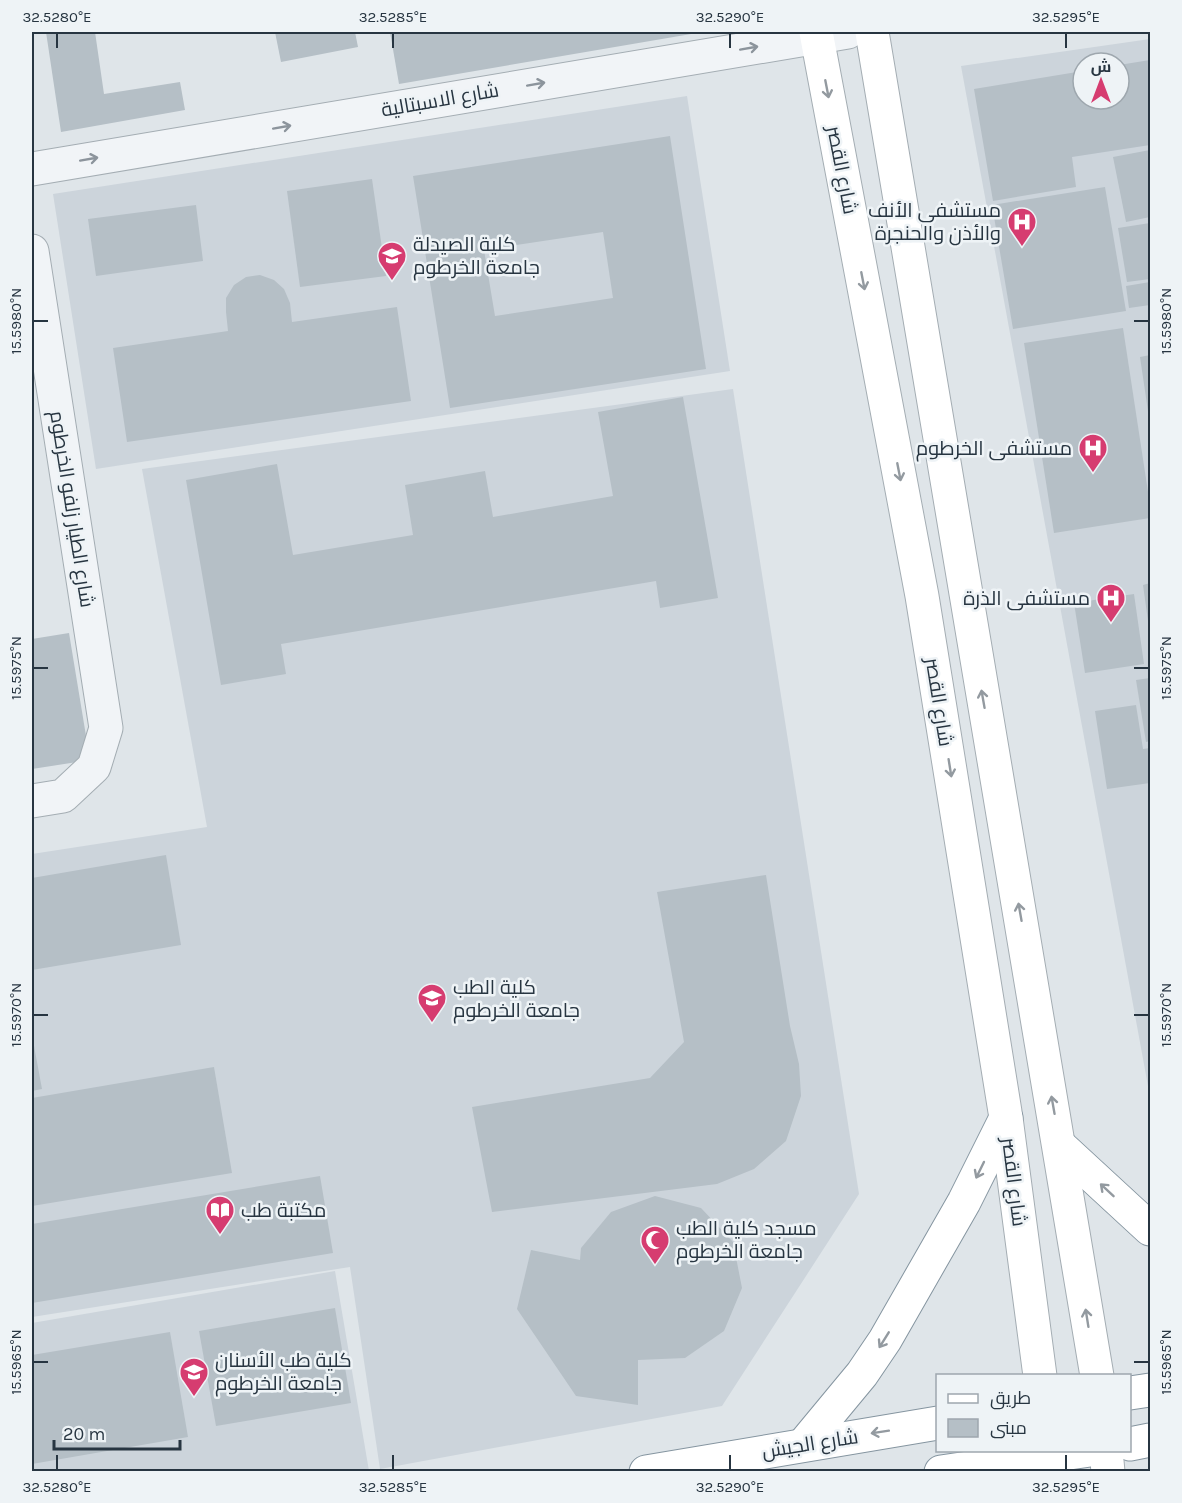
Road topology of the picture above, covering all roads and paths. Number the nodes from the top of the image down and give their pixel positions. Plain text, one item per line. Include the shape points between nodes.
1 (872, 32) edge
2 (827, 33) edge
3 (32, 169) edge
4 (32, 251) edge
5 (32, 801) edge
6 (1006, 1118) junction
7 (1060, 1146) junction
8 (1150, 1229) edge
9 (1040, 1374) edge
10 (1096, 1374) edge
11 (1150, 1390) edge
12 (1131, 1393) edge
13 (936, 1423) edge
14 (1150, 1440) edge
15 (804, 1444) junction
16 (1131, 1444) edge
17 (1083, 1452) edge
18 (1106, 1452) edge
19 (1053, 1460) edge
20 (646, 1472) edge
21 (941, 1472) edge
22 (1108, 1472) edge

7 -> 1 main road
3 -> 2 street, شارع الاسبتالية
2 -> 6 main road, شارع القصر
4 - 5 street, شارع الطيار زلفو الخرطوم via 106,728 94,766 63,796
6 - 9 main road, شارع القصر
6 -> 15 main road via 964,1202 885,1340
8 -> 7 main road
10 -> 7 main road
11 - 12 main road
13 -> 15 main road, شارع الجيش
14 - 16 main road
15 - 20 main road, شارع الجيش
17 - 19 main road
18 - 22 main road
19 - 21 main road

